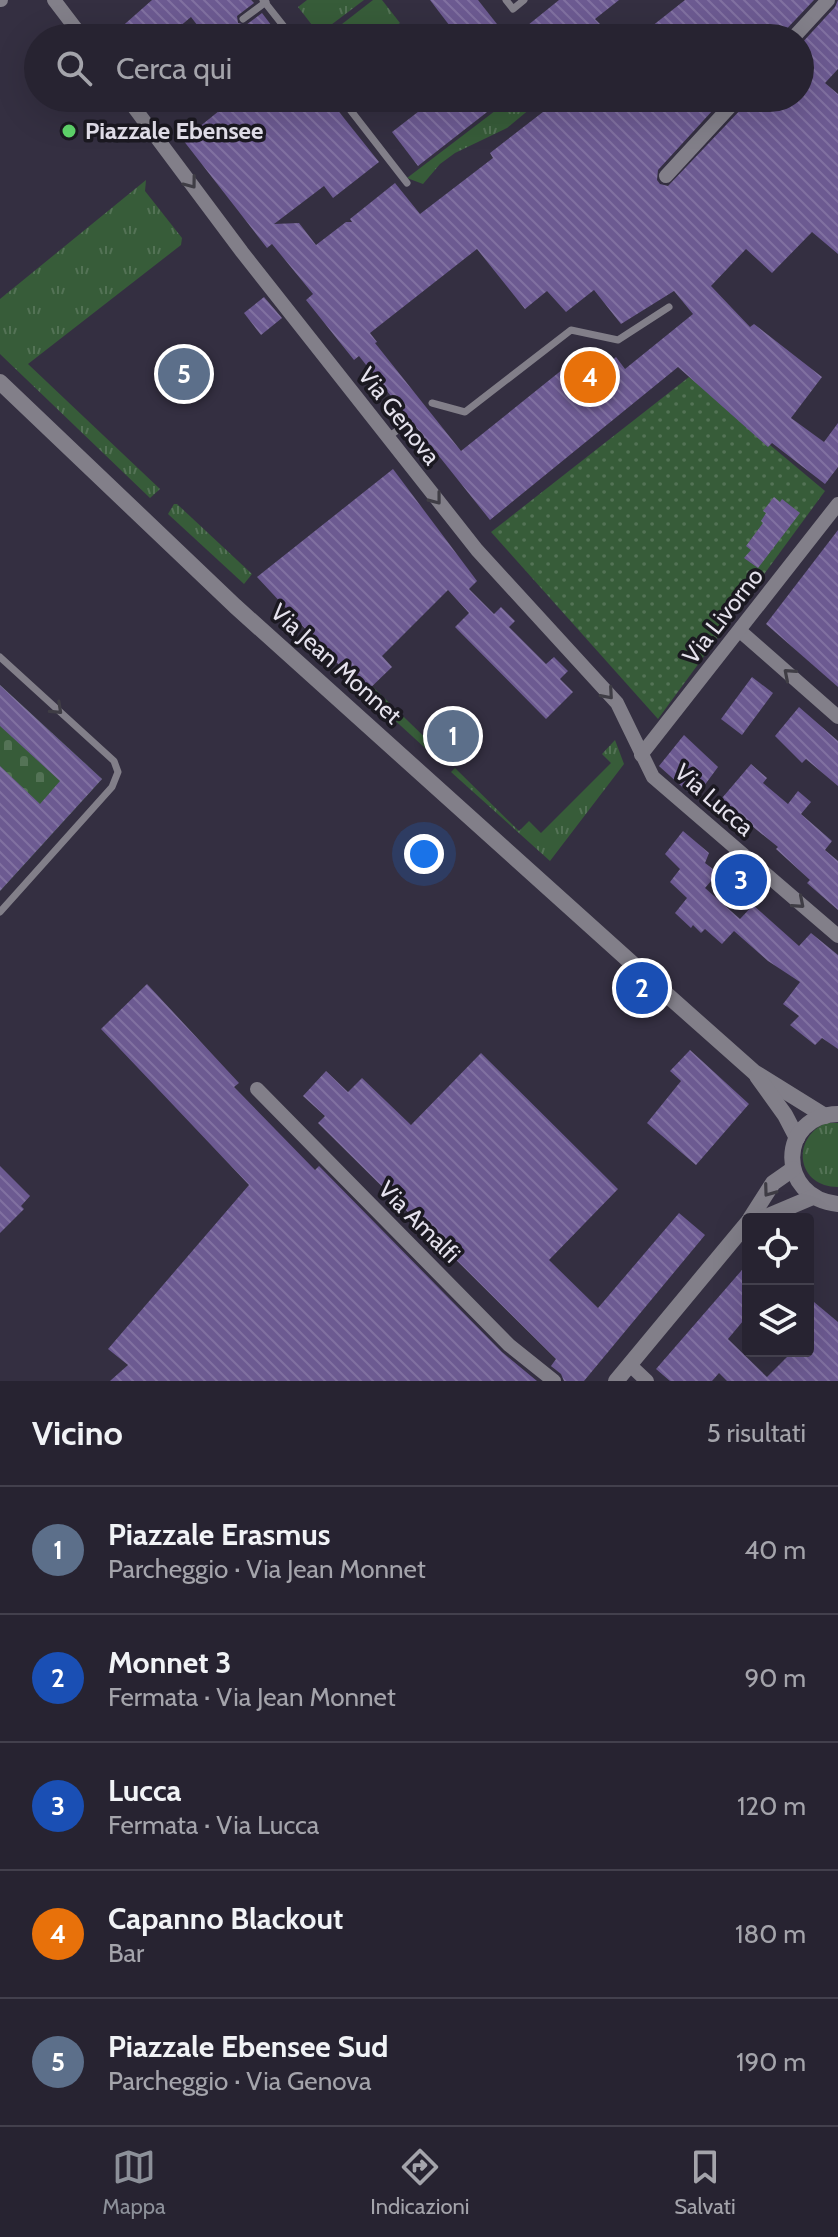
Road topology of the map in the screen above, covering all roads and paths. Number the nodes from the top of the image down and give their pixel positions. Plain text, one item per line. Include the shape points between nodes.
1 (54, 0) edge
2 (506, 0) edge
3 (524, 0) edge
4 (828, 0) edge
5 (265, 1) edge
6 (243, 19) dead end
7 (72, 24) edge
8 (282, 24) edge
9 (806, 24) edge
10 (137, 112) edge
11 (354, 112) edge
12 (725, 112) edge
13 (666, 176) dead end
14 (407, 183) dead end
15 (669, 307) dead end
16 (0, 382) edge
17 (432, 403) dead end
18 (405, 425) dead end
19 (388, 437) junction
20 (838, 504) edge
21 (740, 631) junction
22 (0, 657) edge
23 (838, 717) edge
24 (641, 755) junction
25 (0, 912) edge
26 (838, 936) edge
27 (754, 1072) junction
28 (257, 1089) dead end
29 (833, 1112) edge
30 (797, 1138) junction
31 (793, 1169) junction
32 (813, 1197) junction
33 (838, 1204) edge
34 (756, 1213) edge
35 (773, 1213) edge
36 (742, 1233) edge
37 (630, 1365) junction
38 (554, 1381) edge
39 (616, 1381) edge
40 (647, 1381) edge

1 - 7 street
2 - 3 lane via 513,9
4 - 9 street
5 - 6 lane
5 - 8 lane
10 -> 19 street, Via Genova
11 - 14 lane
12 - 13 street
15 - 17 lane via 618,340 571,330 465,412
16 - 27 street, Via Jean Monnet via 235,606
18 - 19 lane
19 -> 24 street, Via Genova via 477,550 617,703
20 - 21 street, Via Livorno
23 -> 21 street
21 - 24 street, Via Livorno
22 -> 25 lane via 114,761 118,772 112,787
24 -> 26 street, Via Lucca via 653,777
27 - 29 street, Via Jean Monnet
27 - 30 street, Via Jean Monnet
28 - 38 street, Via Amalfi via 509,1345
29 - 30 street via 813,1120
30 - 31 street
31 - 32 street
31 -> 34 street via 773,1183
32 - 33 street
32 - 35 street
36 - 37 street
37 - 39 street
37 - 40 street

